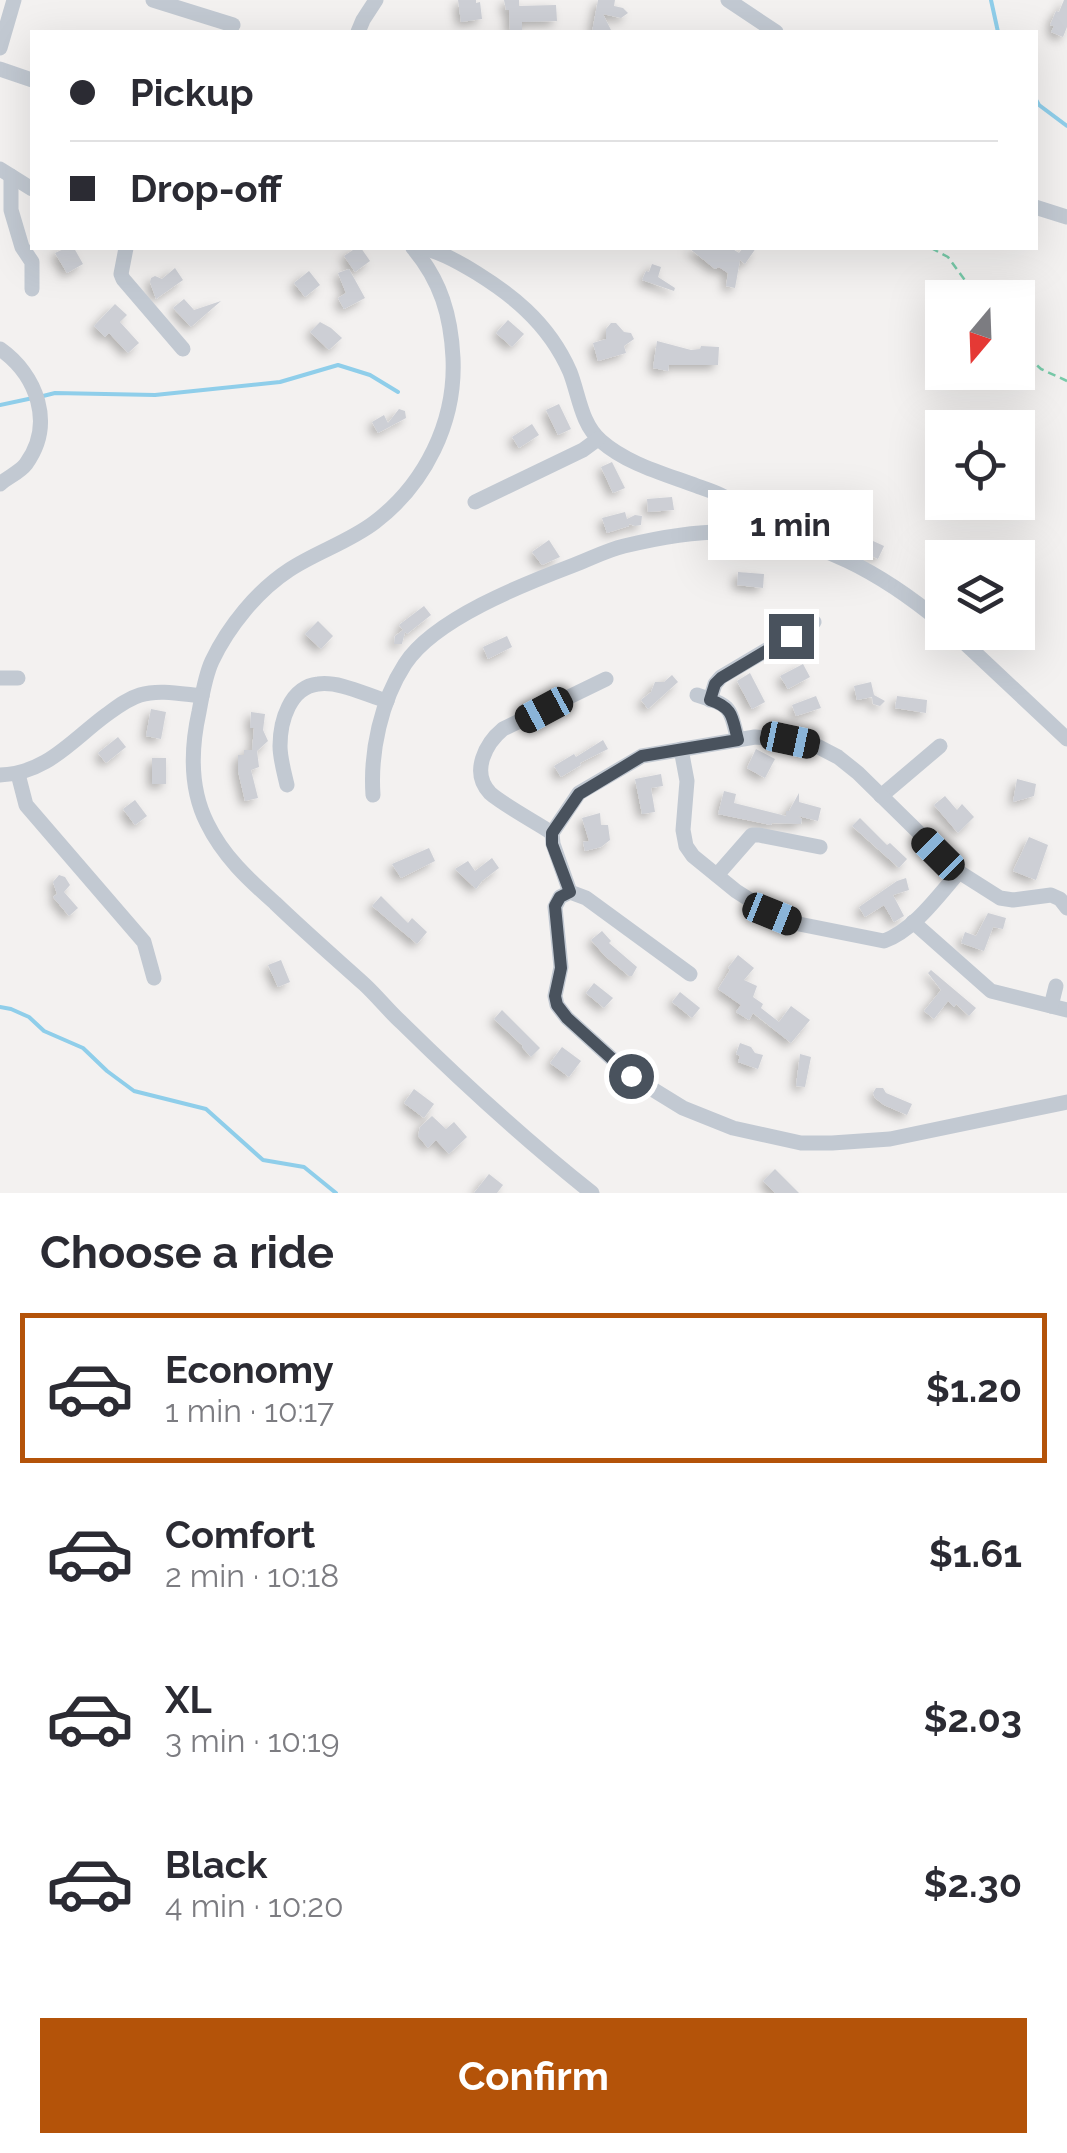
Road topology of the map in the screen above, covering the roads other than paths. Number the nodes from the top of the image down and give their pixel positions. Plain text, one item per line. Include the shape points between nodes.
1 (14, 0) edge
2 (153, 0) edge
3 (376, 0) edge
4 (728, 0) edge
5 (232, 25) dead end
6 (359, 30) edge
7 (773, 30) edge
8 (0, 48) edge
9 (0, 69) edge
10 (30, 79) edge
11 (6, 172) edge
12 (30, 188) edge
13 (1038, 209) edge
14 (1067, 218) edge
15 (126, 250) edge
16 (415, 250) edge
17 (437, 250) edge
18 (32, 289) dead end
19 (0, 349) edge
20 (183, 349) dead end
21 (598, 439) junction
22 (0, 484) edge
23 (475, 502) dead end
24 (762, 536) junction
25 (925, 611) edge
26 (814, 622) dead end
27 (973, 650) edge
28 (0, 678) edge
29 (18, 678) dead end
30 (606, 679) dead end
31 (202, 696) junction
32 (387, 701) junction
33 (1067, 739) edge
34 (738, 740) junction
35 (940, 746) dead end
36 (681, 749) junction
37 (18, 774) junction
38 (0, 775) edge
39 (287, 785) dead end
40 (373, 795) dead end
41 (881, 796) junction
42 (552, 833) junction
43 (820, 847) dead end
44 (959, 872) junction
45 (717, 875) junction
46 (570, 892) junction
47 (1067, 908) edge
48 (912, 922) junction
49 (690, 974) dead end
50 (154, 978) dead end
51 (1056, 986) dead end
52 (1059, 1008) edge
53 (1067, 1102) edge
54 (592, 1193) edge

1 - 8 street
2 - 5 street
3 - 6 street
4 - 7 street
9 - 10 street
11 - 12 street
11 - 18 street via 22,247 32,262
13 - 14 street
15 - 20 street via 123,279
16 - 31 street via 430,267 452,334 450,405 439,441 421,474 373,524 287,571 252,602 211,663
17 - 21 street via 526,309 554,343
19 - 22 street via 32,383 39,410 31,454
21 - 23 street
21 - 24 street via 622,457 736,504
24 - 25 street via 872,571
24 - 32 street via 686,534 620,547 545,576 427,639
26 - 34 street via 721,678 704,698 724,704
27 - 33 street
28 - 29 street
30 - 42 street via 504,728 484,753 483,780 490,792
31 - 37 street via 143,694 126,701 48,762
31 - 54 street via 196,790 224,852 468,1086
32 - 39 street via 332,684 300,691 282,728
32 - 40 street via 371,770
34 - 36 street
34 - 41 street via 813,744
35 - 41 street
36 - 42 street via 642,756 579,794
36 - 45 street via 686,846
37 - 38 street
37 - 50 street via 26,805 144,942
41 - 44 street
42 - 46 street
43 - 45 street via 759,834
44 - 47 street via 1000,898 1051,895
44 - 48 street
45 - 48 street via 794,923 884,941
46 - 49 street
46 - 53 street via 555,906 557,1005 631,1076 683,1108 732,1128 832,1144 890,1139
48 - 52 street via 991,990
51 - 52 street

